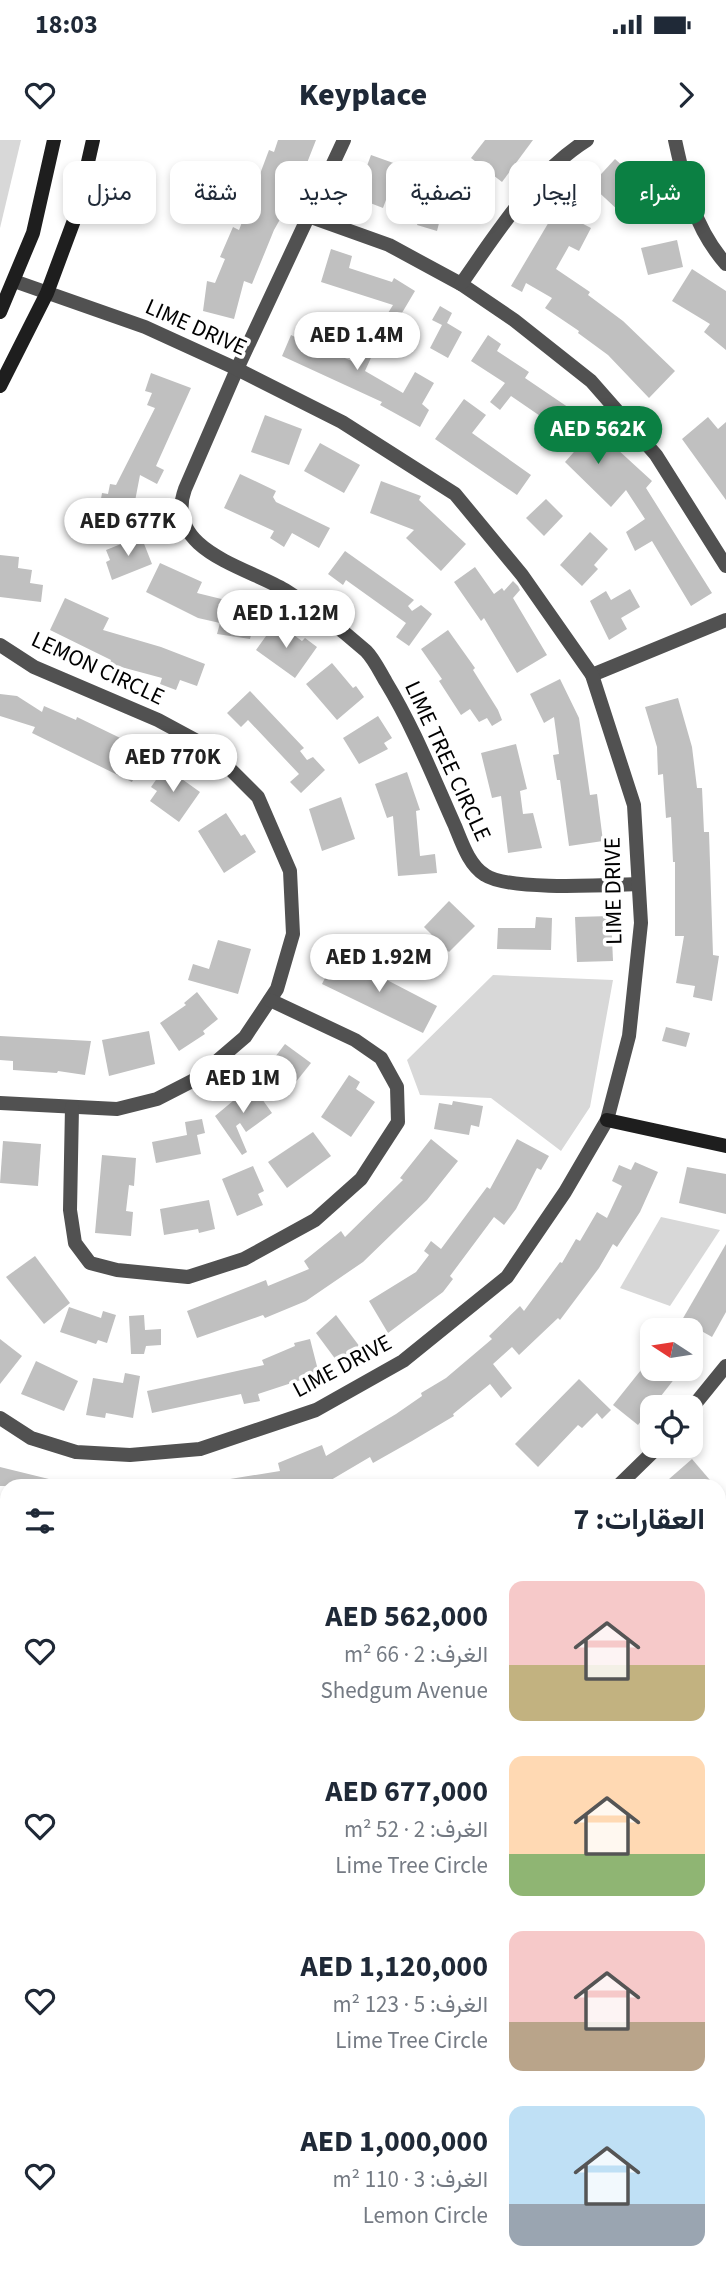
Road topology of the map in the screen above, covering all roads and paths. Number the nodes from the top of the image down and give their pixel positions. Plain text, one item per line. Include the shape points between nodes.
1 (54, 140) edge
2 (93, 140) edge
3 (344, 140) edge
4 (587, 140) edge
5 (675, 140) edge
6 (334, 161) edge
7 (304, 224) edge
8 (330, 224) edge
9 (726, 264) edge
10 (14, 281) junction
11 (461, 284) junction
12 (47, 293) junction
13 (0, 312) edge
14 (237, 369) junction
15 (0, 386) edge
16 (726, 566) edge
17 (726, 620) edge
18 (0, 645) edge
19 (592, 675) junction
20 (638, 884) junction
21 (277, 998) junction
22 (0, 1103) edge
23 (72, 1107) junction
24 (607, 1120) junction
25 (726, 1146) edge
26 (726, 1366) edge
27 (702, 1395) edge
28 (0, 1418) edge
29 (647, 1458) edge
30 (626, 1479) edge

1 - 10 main road via 33,233
2 - 12 main road via 76,215
3 - 6 street, LIME TREE CIRCLE
4 - 11 street via 561,157 502,225
5 - 9 street via 688,202
7 - 14 street, LIME TREE CIRCLE
8 - 11 street via 389,245
10 - 12 street, LIME DRIVE
10 - 13 main road
11 - 16 street via 591,381 656,455
12 - 14 street, LIME DRIVE via 145,327
12 - 15 main road
14 - 19 street, LIME DRIVE via 342,422 455,494 522,575
14 - 20 street, LIME TREE CIRCLE via 179,504 183,525 201,545 231,566 282,589 369,654 422,750 470,859 486,876 552,886
17 - 19 street
18 - 21 street, LEMON CIRCLE via 34,667 158,720 208,747 258,797 290,871 293,934
19 - 20 street, LIME DRIVE via 634,805
20 - 24 street, LIME DRIVE via 641,923 629,1036
21 - 23 street, LEMON CIRCLE via 245,1037 196,1079 157,1099 117,1109
21 - 23 street via 381,1058 397,1087 398,1122 361,1179 315,1220 244,1259 188,1277 90,1263 75,1243 70,1210
22 - 23 street, LEMON CIRCLE
24 - 25 main road
24 - 28 street, LIME DRIVE via 508,1277 403,1362 316,1410 200,1450 130,1455 76,1451 31,1438
26 - 27 street
29 - 30 street

